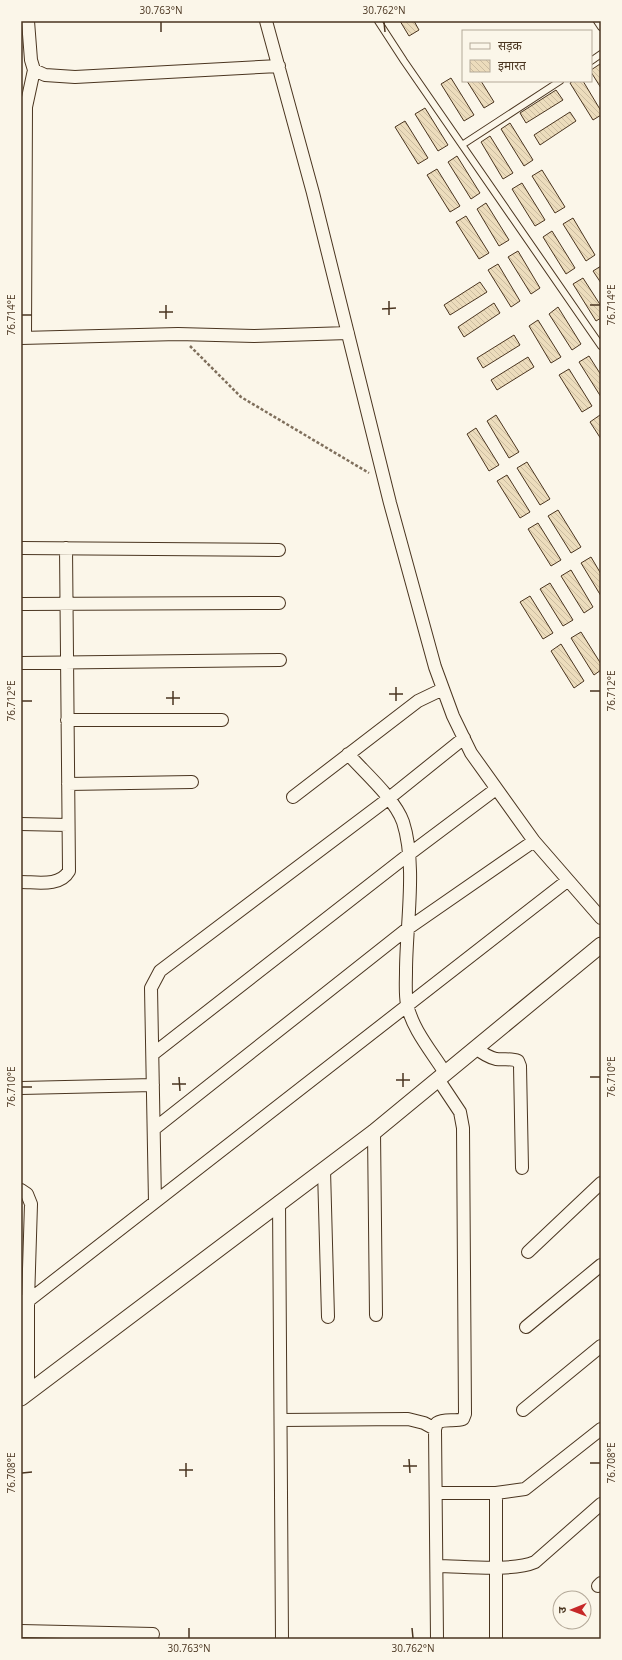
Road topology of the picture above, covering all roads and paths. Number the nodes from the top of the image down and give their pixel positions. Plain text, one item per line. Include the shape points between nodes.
1 (28, 21) edge
2 (266, 21) edge
3 (378, 21) edge
4 (597, 21) edge
5 (601, 27) edge
6 (601, 54) edge
7 (592, 60) edge
8 (279, 66) junction
9 (34, 70) junction
10 (558, 82) edge
11 (462, 145) junction
12 (348, 333) junction
13 (178, 334) junction
14 (23, 338) edge
15 (601, 346) edge
16 (385, 482) junction
17 (21, 548) edge
18 (66, 548) junction
19 (279, 550) dead end
20 (279, 603) dead end
21 (21, 604) edge
22 (66, 605) junction
23 (280, 660) dead end
24 (67, 662) junction
25 (21, 663) edge
26 (443, 689) junction
27 (67, 720) junction
28 (222, 720) dead end
29 (464, 738) junction
30 (348, 754) junction
31 (192, 782) dead end
32 (68, 784) junction
33 (496, 789) junction
34 (293, 797) dead end
35 (388, 799) junction
36 (21, 824) edge
37 (68, 825) junction
38 (534, 841) junction
39 (408, 855) junction
40 (567, 881) junction
41 (21, 882) edge
42 (601, 918) edge
43 (407, 929) junction
44 (601, 945) edge
45 (407, 1004) junction
46 (476, 1048) junction
47 (152, 1054) junction
48 (442, 1076) junction
49 (153, 1085) junction
50 (21, 1088) edge
51 (154, 1129) junction
52 (374, 1132) junction
53 (522, 1168) dead end
54 (324, 1170) junction
55 (601, 1183) edge
56 (21, 1190) edge
57 (155, 1202) junction
58 (279, 1202) junction
59 (25, 1246) edge
60 (528, 1252) dead end
61 (601, 1264) edge
62 (25, 1301) edge
63 (376, 1315) dead end
64 (328, 1317) dead end
65 (526, 1327) dead end
66 (601, 1346) edge
67 (25, 1395) edge
68 (523, 1410) dead end
69 (281, 1420) junction
70 (435, 1429) junction
71 (601, 1429) edge
72 (436, 1493) junction
73 (496, 1493) junction
74 (601, 1504) edge
75 (436, 1566) junction
76 (495, 1567) junction
77 (21, 1631) edge
78 (153, 1634) dead end
79 (282, 1639) edge
80 (437, 1639) edge
81 (496, 1639) edge

1 - 9 street
2 - 8 street
3 - 11 lane
4 - 5 lane
6 - 7 lane
8 - 9 street via 75,77 45,75
8 - 12 street
9 - 14 street via 26,107
10 - 11 lane
11 - 15 lane
12 - 13 street via 254,336
12 - 16 street
13 - 14 street
13 - 16 path via 241,397
16 - 26 street
17 - 18 street
18 - 19 street
18 - 22 street
20 - 22 street
21 - 22 street
22 - 24 street
23 - 24 street
24 - 25 street
24 - 27 street
26 - 29 street
26 - 30 street via 418,701
27 - 28 street
27 - 32 street
29 - 33 street via 471,753
29 - 35 street
30 - 34 street
30 - 35 street
31 - 32 street
32 - 37 street
33 - 38 street
33 - 39 street
35 - 39 street via 403,822
35 - 47 street via 160,971 151,988
36 - 37 street
37 - 41 street via 69,871 65,877 52,882
38 - 40 street
38 - 43 street
39 - 43 street via 410,890
39 - 47 street
40 - 42 street
40 - 45 street
43 - 45 street
43 - 51 street
44 - 46 street
45 - 48 street via 416,1028
45 - 57 street
46 - 48 street
46 - 53 street via 486,1056 518,1061 520,1066
47 - 49 street
48 - 52 street
48 - 70 street via 460,1112 463,1128 465,1414 463,1419 440,1421 436,1423
49 - 50 street
49 - 51 street
51 - 57 street
52 - 54 street
52 - 63 street
54 - 58 street
54 - 64 street
55 - 60 street
56 - 59 street via 27,1194 31,1204
57 - 62 street
58 - 67 street
58 - 69 street
59 - 62 street
61 - 65 street
62 - 67 street
66 - 68 street
69 - 70 street via 408,1419
69 - 79 street
70 - 72 street
71 - 73 street via 526,1488
72 - 73 street
72 - 75 street
73 - 76 street
74 - 76 street via 535,1562 522,1566
75 - 76 street
75 - 80 street
76 - 81 street
77 - 78 street

